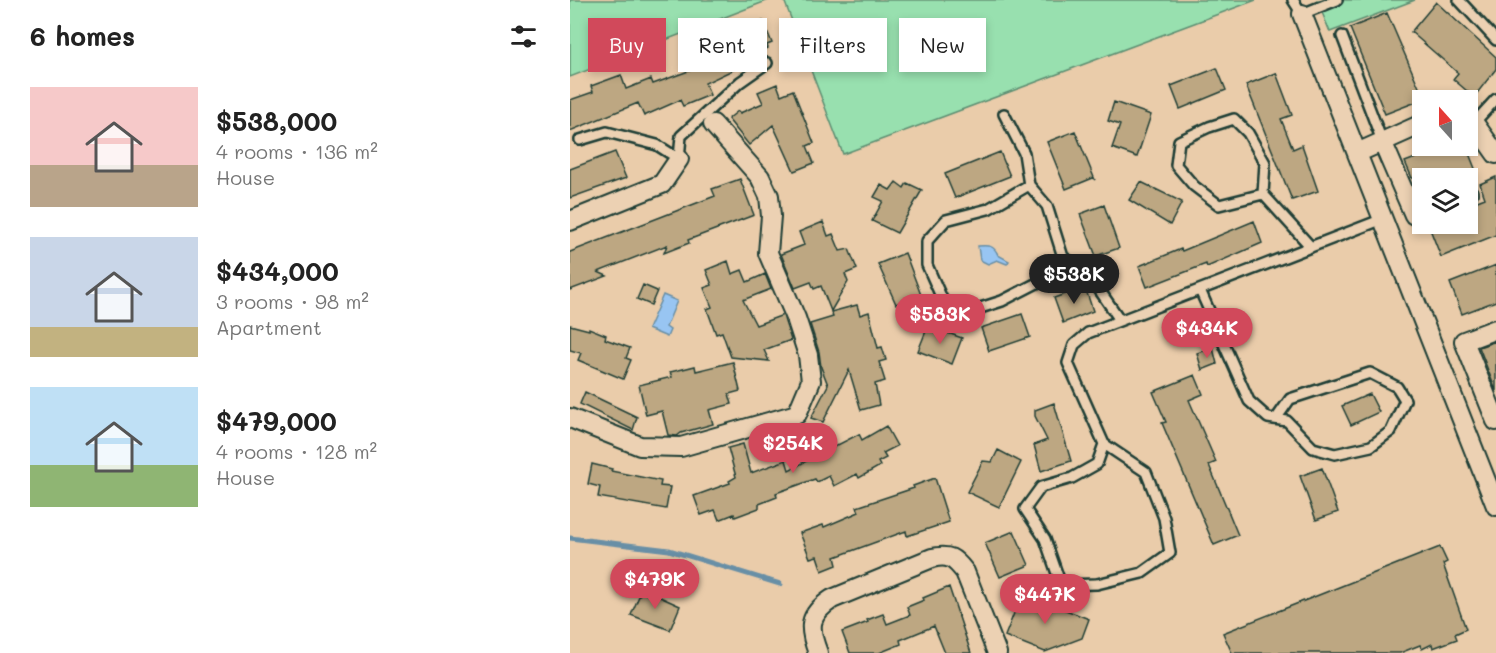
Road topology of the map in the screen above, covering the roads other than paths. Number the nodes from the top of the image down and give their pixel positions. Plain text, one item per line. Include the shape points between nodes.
1 (1337, 0) edge
2 (1459, 0) edge
3 (1298, 7) edge
4 (1342, 36) dead end
5 (1496, 40) edge
6 (754, 72) edge
7 (1496, 99) edge
8 (1004, 114) dead end
9 (1478, 114) edge
10 (713, 124) dead end
11 (1412, 128) edge
12 (1478, 130) edge
13 (580, 140) dead end
14 (1382, 141) junction
15 (1357, 153) junction
16 (1496, 154) edge
17 (679, 159) junction
18 (1029, 185) junction
19 (1263, 194) junction
20 (1412, 201) edge
21 (1383, 219) junction
22 (570, 221) edge
23 (1311, 247) junction
24 (1063, 257) junction
25 (1200, 290) junction
26 (1120, 321) junction
27 (1496, 329) edge
28 (1486, 397) junction
29 (1457, 406) junction
30 (570, 418) edge
31 (1276, 419) junction
32 (1496, 421) edge
33 (1104, 444) junction
34 (1496, 506) edge
35 (818, 653) edge
36 (997, 653) edge

1 - 3 lane
2 - 5 lane
3 - 15 street
4 - 14 lane
6 - 17 lane via 681,136
7 - 9 lane
8 - 18 lane via 1024,153
10 - 30 street via 760,177 769,196 768,253 800,328 810,372 811,381 797,414 681,447 640,446
11 - 14 street
12 - 16 street
13 - 17 lane via 607,132 657,145
14 - 15 street
14 - 20 street
15 - 21 street
17 - 22 street via 662,184
18 - 24 lane via 1047,206
18 - 24 lane via 988,209 945,220 927,241 927,265 943,301 968,312 1002,301 1041,281
19 - 19 lane via 1265,163 1234,119 1179,141 1176,165 1194,186 1220,205
19 - 23 lane
21 - 23 lane
21 - 29 street
23 - 25 lane
24 - 26 lane via 1087,272
25 - 26 lane
25 - 31 lane via 1249,401 1268,418
26 - 33 lane via 1088,333 1074,345 1068,363
27 - 28 street via 1464,341
28 - 29 street
28 - 32 street
29 - 34 street
31 - 31 lane via 1287,420 1313,448 1335,454 1371,446 1391,431 1405,400 1397,387 1370,373 1290,399
33 - 33 lane via 1097,464 1072,478 1041,487 1025,509 1045,539 1061,585 1097,584 1142,573 1170,553 1164,518 1146,472
35 - 36 street via 811,634 812,618 819,607 832,598 943,556 957,561 965,572

